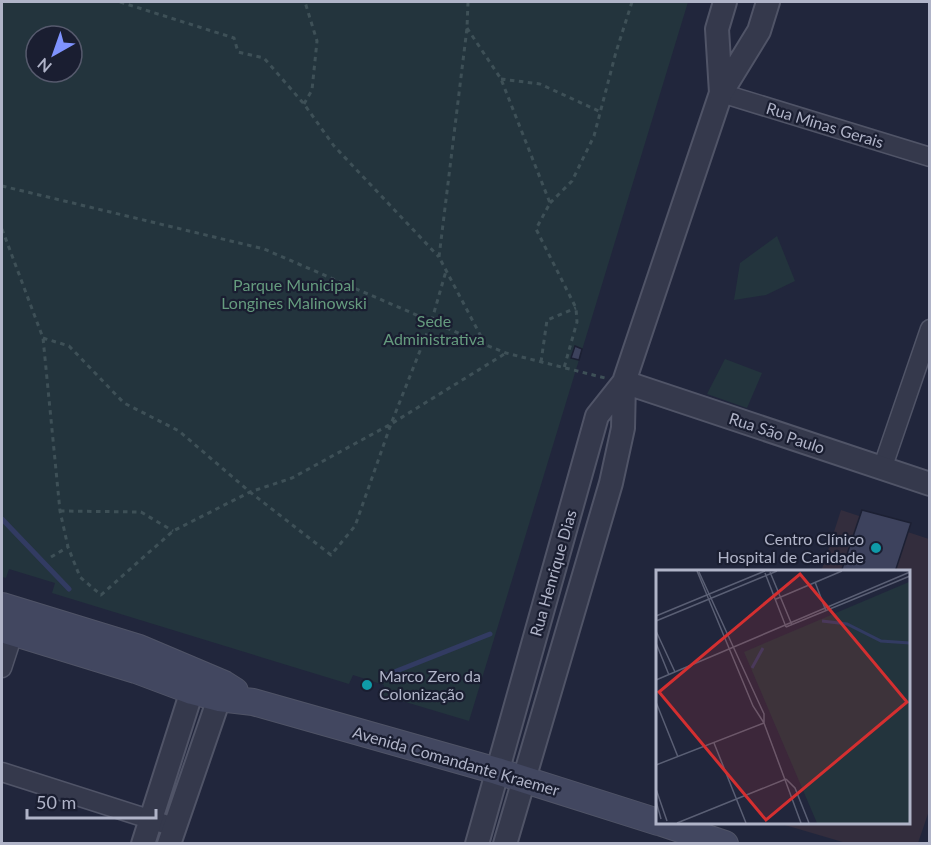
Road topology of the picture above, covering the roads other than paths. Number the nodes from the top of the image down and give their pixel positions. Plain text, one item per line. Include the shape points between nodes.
1 (725, 2) edge
2 (768, 2) edge
3 (720, 93) junction
4 (930, 158) edge
5 (930, 330) edge
6 (624, 382) junction
7 (882, 468) junction
8 (930, 484) edge
9 (9, 620) edge
10 (2, 668) edge
11 (195, 682) junction
12 (222, 691) junction
13 (497, 771) junction
14 (2, 772) edge
15 (524, 780) junction
16 (151, 821) junction
17 (656, 821) edge
18 (664, 824) edge
19 (171, 835) edge
20 (143, 843) edge
21 (477, 843) edge
22 (505, 843) edge
23 (725, 843) edge

1 - 3 street, Rua Henrique Dias via 717,29
2 - 3 street, Rua Henrique Dias via 759,31
3 - 4 street, Rua Minas Gerais
3 - 6 street, Rua Henrique Dias
5 - 7 street
6 - 7 street, Rua São Paulo
6 - 13 street, Rua Henrique Dias via 597,416
6 - 15 street, Rua Henrique Dias via 623,428 611,483
7 - 8 street, Rua São Paulo
9 - 10 street
9 - 11 main road, Avenida Comandante Kraemer via 136,670
11 - 12 main road, Avenida Comandante Kraemer
11 - 16 street
12 - 13 main road, Avenida Comandante Kraemer
12 - 19 street
13 - 15 main road, Avenida Comandante Kraemer
13 - 21 street, Rua Henrique Dias
14 - 16 street
15 - 17 main road, Avenida Comandante Kraemer
15 - 22 street, Rua Henrique Dias
16 - 19 street
16 - 20 street
18 - 23 main road, Avenida Comandante Kraemer

